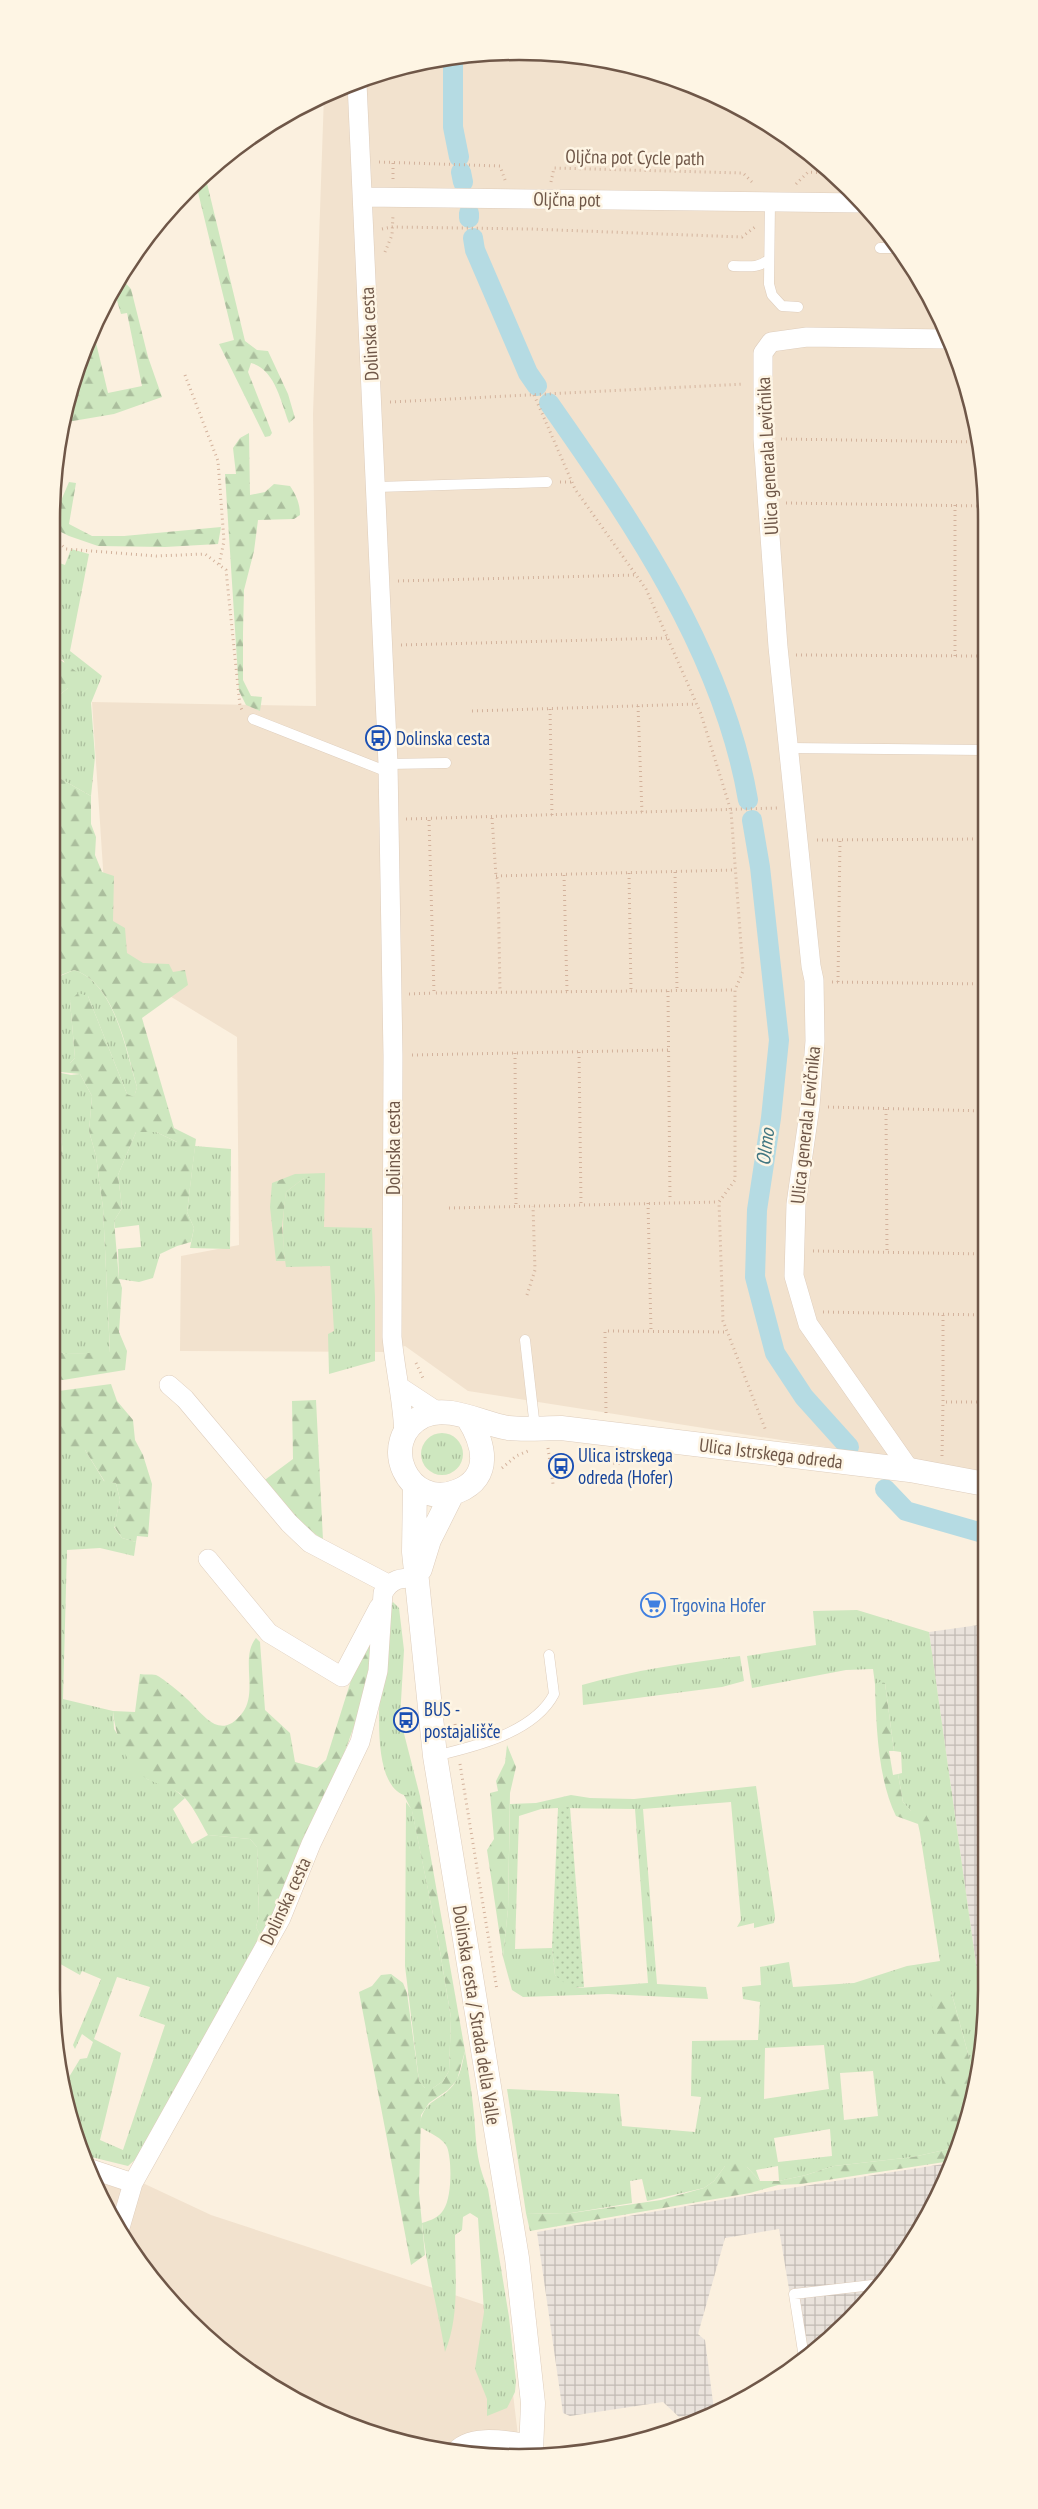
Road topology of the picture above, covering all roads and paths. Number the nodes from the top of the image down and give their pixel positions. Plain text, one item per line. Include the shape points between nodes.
1 (357, 89) edge
2 (393, 162) dead end
3 (820, 173) edge
4 (507, 184) dead end
5 (754, 185) dead end
6 (550, 186) dead end
7 (791, 188) dead end
8 (363, 196) junction
9 (853, 204) edge
10 (770, 209) junction
11 (392, 227) dead end
12 (880, 248) dead end
13 (889, 248) edge
14 (769, 259) junction
15 (733, 266) dead end
16 (798, 307) dead end
17 (941, 339) edge
18 (185, 374) dead end
19 (762, 383) junction
20 (534, 395) junction
21 (390, 402) dead end
22 (763, 439) junction
23 (971, 442) edge
24 (547, 482) dead end
25 (377, 487) junction
26 (768, 503) junction
27 (955, 505) junction
28 (978, 506) edge
29 (60, 544) edge
30 (219, 565) junction
31 (636, 575) junction
32 (398, 580) dead end
33 (668, 638) junction
34 (401, 645) dead end
35 (779, 655) junction
36 (955, 656) junction
37 (978, 656) edge
38 (697, 704) junction
39 (638, 706) junction
40 (550, 709) junction
41 (472, 711) dead end
42 (253, 719) joint
43 (790, 748) junction
44 (978, 750) edge
45 (446, 763) dead end
46 (388, 768) junction
47 (795, 807) junction
48 (731, 811) junction
49 (642, 813) junction
50 (552, 816) junction
51 (492, 818) junction
52 (405, 820) dead end
53 (429, 820) junction
54 (840, 839) junction
55 (978, 839) edge
56 (797, 841) junction
57 (736, 870) junction
58 (675, 872) junction
59 (629, 873) junction
60 (564, 875) junction
61 (496, 876) junction
62 (814, 980) junction
63 (838, 982) junction
64 (978, 984) edge
65 (677, 990) junction
66 (735, 990) junction
67 (631, 991) junction
68 (668, 991) junction
69 (500, 992) junction
70 (567, 992) junction
71 (434, 993) junction
72 (408, 994) dead end
73 (669, 1050) junction
74 (579, 1052) junction
75 (515, 1053) junction
76 (409, 1055) dead end
77 (810, 1106) junction
78 (886, 1109) junction
79 (978, 1110) edge
80 (670, 1201) dead end
81 (719, 1202) junction
82 (648, 1203) junction
83 (580, 1205) junction
84 (516, 1206) junction
85 (533, 1206) junction
86 (450, 1208) dead end
87 (795, 1250) junction
88 (887, 1254) junction
89 (978, 1254) edge
90 (527, 1295) dead end
91 (804, 1311) junction
92 (943, 1315) junction
93 (978, 1315) edge
94 (651, 1331) junction
95 (727, 1332) junction
96 (526, 1340) dead end
97 (413, 1355) dead end
98 (429, 1384) dead end
99 (169, 1385) dead end
100 (400, 1387) junction
101 (943, 1402) junction
102 (978, 1402) edge
103 (438, 1412) junction
104 (468, 1418) junction
105 (535, 1428) junction
106 (607, 1433) junction
107 (404, 1435) junction
108 (775, 1454) junction
109 (483, 1455) junction
110 (516, 1456) dead end
111 (910, 1470) junction
112 (500, 1472) dead end
113 (942, 1476) junction
114 (978, 1483) edge
115 (553, 1484) dead end
116 (415, 1486) junction
117 (452, 1494) junction
118 (208, 1558) dead end
119 (417, 1578) junction
120 (385, 1592) junction
121 (549, 1655) dead end
122 (455, 1722) dead end
123 (458, 1751) junction
124 (435, 1756) junction
125 (97, 2171) edge
126 (133, 2183) junction
127 (122, 2221) edge
128 (870, 2285) edge
129 (803, 2350) edge
130 (464, 2445) edge
131 (531, 2448) edge

1 - 8 street, Dolinska cesta
2 - 4 path via 500,166
3 - 7 path via 808,172
5 - 6 path, Oljčna pot Cycle path via 743,173 554,168
8 - 10 street, Oljčna pot
8 - 25 street, Dolinska cesta
9 - 10 street, Oljčna pot
10 - 11 path via 742,237 530,228
10 - 14 lane
12 - 13 lane
14 - 15 lane via 754,267
14 - 16 lane via 772,295 782,306
17 - 19 street, Ulica generala Levičnika via 807,337 771,342 763,353
18 - 30 path via 218,461 224,541
19 - 20 path
19 - 22 street, Ulica generala Levičnika
20 - 21 path
20 - 31 path via 575,490
22 - 23 path
22 - 26 street, Ulica generala Levičnika
24 - 25 lane
25 - 46 street, Dolinska cesta
26 - 27 path
26 - 35 street, Ulica generala Levičnika
27 - 28 path
27 - 36 path
29 - 30 path via 66,549 156,556 205,554
30 - 42 path via 226,570 240,706 244,714
31 - 32 path
31 - 33 path via 646,589
33 - 34 path
33 - 38 path
35 - 36 path
35 - 43 street, Ulica generala Levičnika
36 - 37 path
38 - 39 path
38 - 48 path
39 - 40 path
39 - 49 path
40 - 41 path
40 - 50 path
42 - 46 lane
43 - 44 lane
43 - 47 street, Ulica generala Levičnika
45 - 46 lane
46 - 100 street, Dolinska cesta via 394,1056 392,1337
47 - 48 path
47 - 56 street, Ulica generala Levičnika
48 - 49 path
48 - 57 path
49 - 50 path
50 - 51 path
51 - 53 path
51 - 61 path
52 - 53 path
53 - 71 path
54 - 55 path
54 - 56 path
54 - 63 path
56 - 62 street, Ulica generala Levičnika
57 - 58 path
57 - 66 path via 743,971
58 - 59 path
58 - 65 path
59 - 60 path
59 - 67 path
60 - 61 path
60 - 70 path
61 - 69 path
62 - 63 path
62 - 77 street, Ulica generala Levičnika via 815,1041
63 - 64 path
65 - 66 path
65 - 68 path
66 - 81 path via 735,1180
67 - 68 path
67 - 70 path
68 - 73 path
69 - 70 path
69 - 71 path
71 - 72 path
73 - 74 path
73 - 80 path
74 - 75 path
74 - 83 path
75 - 76 path
75 - 84 path
77 - 78 path
77 - 87 street, Ulica generala Levičnika via 796,1204
78 - 79 path
78 - 88 path
81 - 82 path
81 - 95 path via 723,1320
82 - 83 path
82 - 94 path
83 - 85 path
84 - 85 path
84 - 86 path
85 - 90 path via 535,1270
87 - 88 path
87 - 91 street, Ulica generala Levičnika via 794,1276
88 - 89 path
91 - 92 path
91 - 111 street, Ulica generala Levičnika via 808,1324
92 - 93 path
92 - 101 path
94 - 95 path
94 - 106 path via 605,1331
95 - 108 path
96 - 105 lane
97 - 98 path via 420,1374
99 - 120 street via 185,1399 310,1544
100 - 103 street
100 - 107 street
101 - 102 path
101 - 113 path
103 - 104 street
103 - 107 street via 413,1423
104 - 105 street via 509,1428
104 - 109 street via 481,1443
105 - 106 street, Ulica Istrskega odreda
105 - 109 street
105 - 115 path
106 - 108 street, Ulica Istrskega odreda
107 - 116 street via 400,1448 401,1463
108 - 111 street, Ulica Istrskega odreda
109 - 117 street via 473,1480
110 - 112 path
111 - 113 street, Ulica Istrskega odreda
113 - 114 street, Ulica Istrskega odreda
116 - 117 street via 432,1494
116 - 119 street, Dolinska cesta / Strada della Valle
117 - 119 street, Dolinska cesta / Strada della Valle via 429,1540
118 - 120 street via 269,1633 342,1678
119 - 120 street via 396,1579
119 - 124 street, Dolinska cesta / Strada della Valle
120 - 126 street, Dolinska cesta via 378,1671 360,1742 311,1844 281,1918
121 - 123 lane via 554,1686 549,1703 507,1734
122 - 123 path
123 - 124 lane
124 - 131 street, Dolinska cesta / Strada della Valle via 517,2258 533,2403
125 - 126 street
126 - 127 street, Dolinska cesta
128 - 129 lane via 794,2294
130 - 131 street via 481,2440

